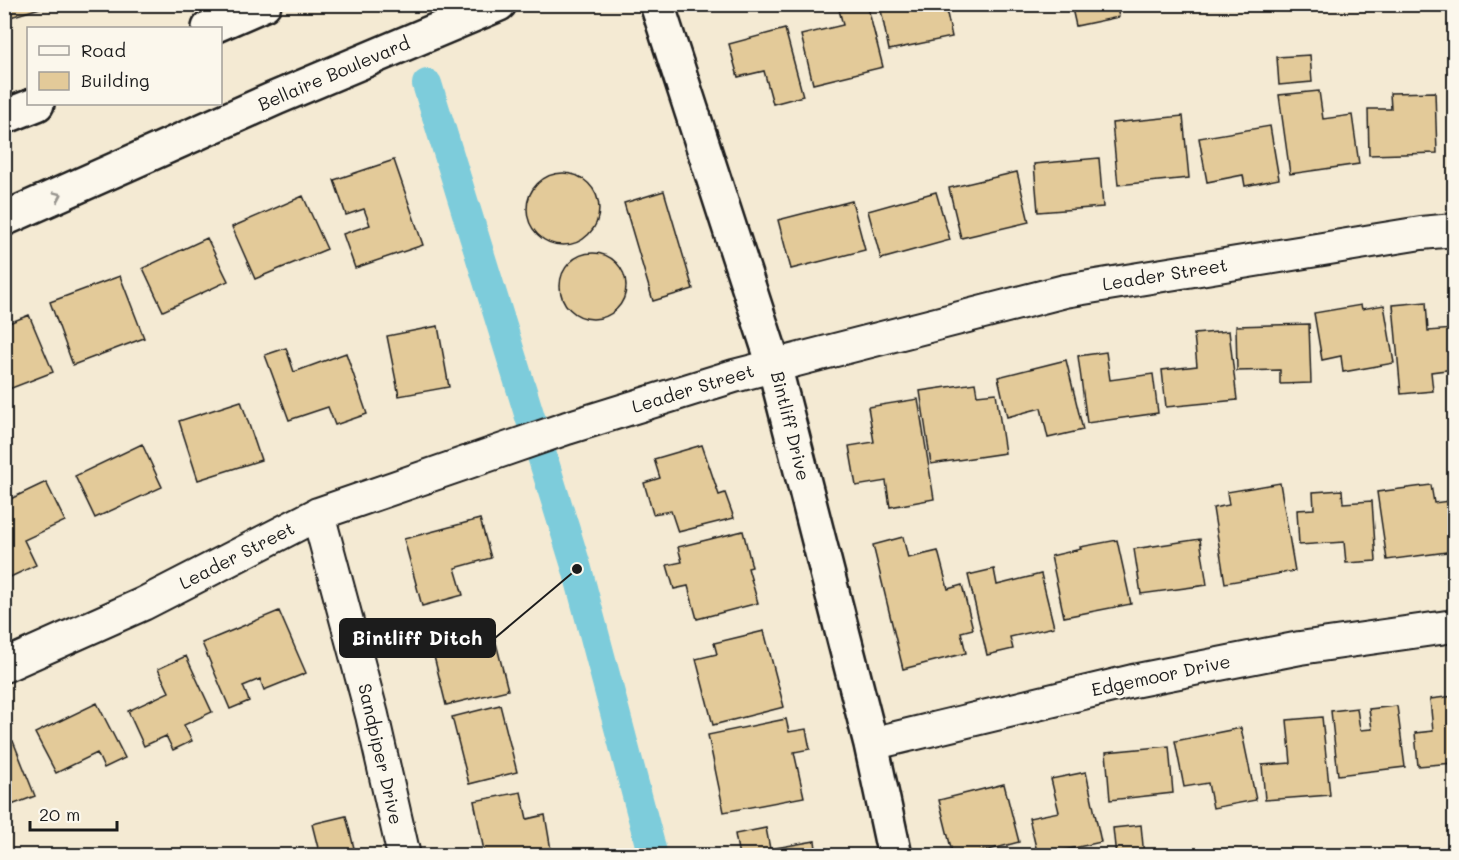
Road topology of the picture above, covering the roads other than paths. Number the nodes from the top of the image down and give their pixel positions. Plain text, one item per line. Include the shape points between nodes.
1 (264, 4) edge
2 (657, 4) edge
3 (495, 5) edge
4 (211, 27) edge
5 (34, 105) edge
6 (4, 117) edge
7 (4, 219) edge
8 (1455, 230) edge
9 (774, 365) junction
10 (318, 514) junction
11 (1455, 626) edge
12 (4, 666) edge
13 (871, 744) junction
14 (404, 855) edge
15 (895, 855) edge

1 - 4 street
2 - 9 street, Bintliff Drive
7 -> 3 street, Bellaire Boulevard
5 - 6 street
8 - 9 street, Leader Street via 1065,291
9 - 10 street, Leader Street via 567,428
9 - 13 street, Bintliff Drive
10 - 12 street, Leader Street via 142,604
10 - 14 street, Sandpiper Drive via 372,715
11 - 13 street, Edgemoor Drive via 1300,648 1133,681
13 - 15 street, Bintliff Drive

